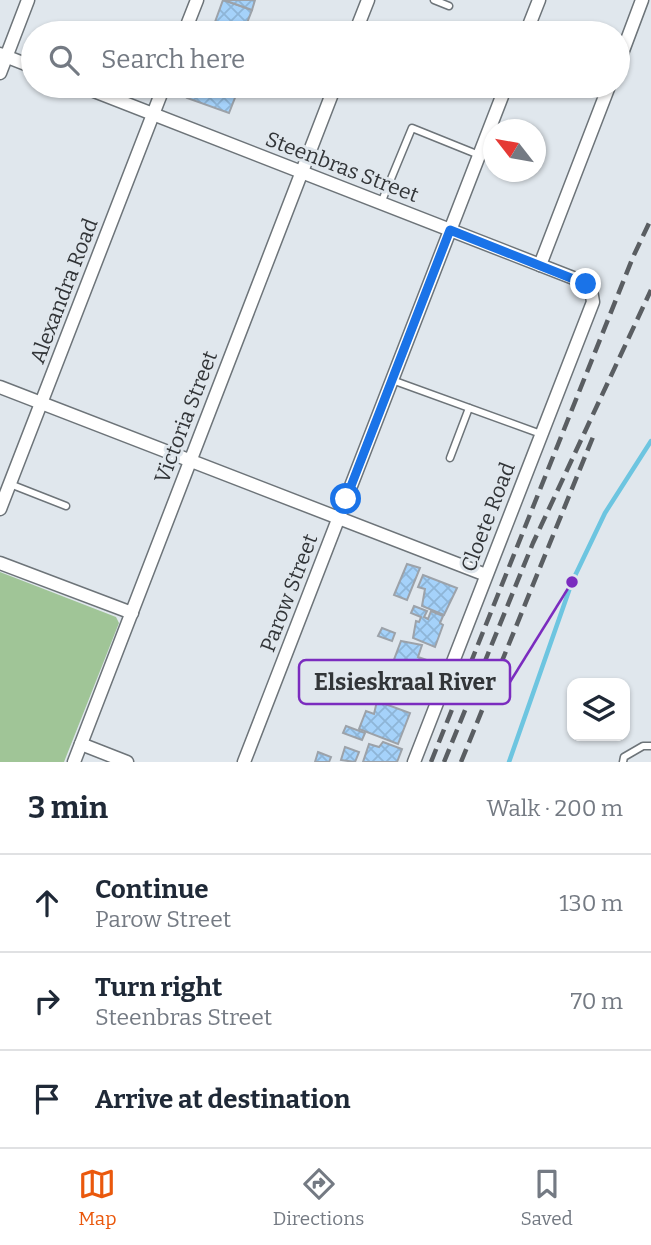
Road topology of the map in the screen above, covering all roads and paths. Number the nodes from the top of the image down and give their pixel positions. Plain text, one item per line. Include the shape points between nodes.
1 (28, 0) edge
2 (197, 0) edge
3 (368, 0) edge
4 (434, 0) edge
5 (539, 0) edge
6 (642, 0) edge
7 (449, 6) dead end
8 (189, 21) edge
9 (360, 21) edge
10 (531, 21) edge
11 (630, 32) edge
12 (3, 55) edge
13 (21, 62) edge
14 (0, 73) edge
15 (112, 98) edge
16 (159, 98) edge
17 (330, 98) edge
18 (501, 98) edge
19 (604, 98) edge
20 (153, 114) junction
21 (479, 155) junction
22 (302, 172) junction
23 (381, 203) junction
24 (450, 230) junction
25 (540, 265) junction
26 (589, 286) joint
27 (392, 380) junction
28 (0, 387) edge
29 (41, 403) junction
30 (468, 408) junction
31 (541, 434) junction
32 (450, 458) dead end
33 (190, 460) junction
34 (6, 485) edge
35 (66, 506) dead end
36 (0, 509) edge
37 (339, 518) junction
38 (0, 563) edge
39 (486, 575) junction
40 (132, 613) junction
41 (81, 744) junction
42 (651, 746) edge
43 (74, 762) edge
44 (127, 762) edge
45 (244, 762) edge
46 (414, 762) edge
47 (623, 762) edge

1 - 12 street
2 - 8 street
3 - 9 street
4 - 7 lane
5 - 10 street
6 - 11 street
12 - 13 street
12 - 14 street
15 - 20 street, Steenbras Street
16 - 20 street, Alexandra Road
17 - 22 street, Victoria Street
18 - 21 street, Parow Street
19 - 25 street
20 - 22 street, Steenbras Street
20 - 29 street, Alexandra Road
21 - 23 lane via 412,128
21 - 24 street, Parow Street
22 - 23 street, Steenbras Street
22 - 33 street, Victoria Street
23 - 24 street, Steenbras Street
24 - 25 street, Steenbras Street
24 - 27 street, Parow Street
25 - 26 street, Steenbras Street
26 - 31 street, Cloete Road via 593,302
27 - 30 lane
27 - 37 street, Parow Street
28 - 29 street
29 - 33 street
29 - 34 street, Alexandra Road
30 - 31 lane
30 - 32 lane
31 - 39 street, Cloete Road
33 - 37 street
33 - 40 street, Victoria Street
34 - 35 lane
34 - 36 street, Alexandra Road
37 - 39 street
37 - 45 street, Parow Street
38 - 40 street
39 - 46 street, Cloete Road
40 - 41 street, Victoria Street
41 - 43 street, Victoria Street
41 - 44 street
42 - 47 lane via 643,746

